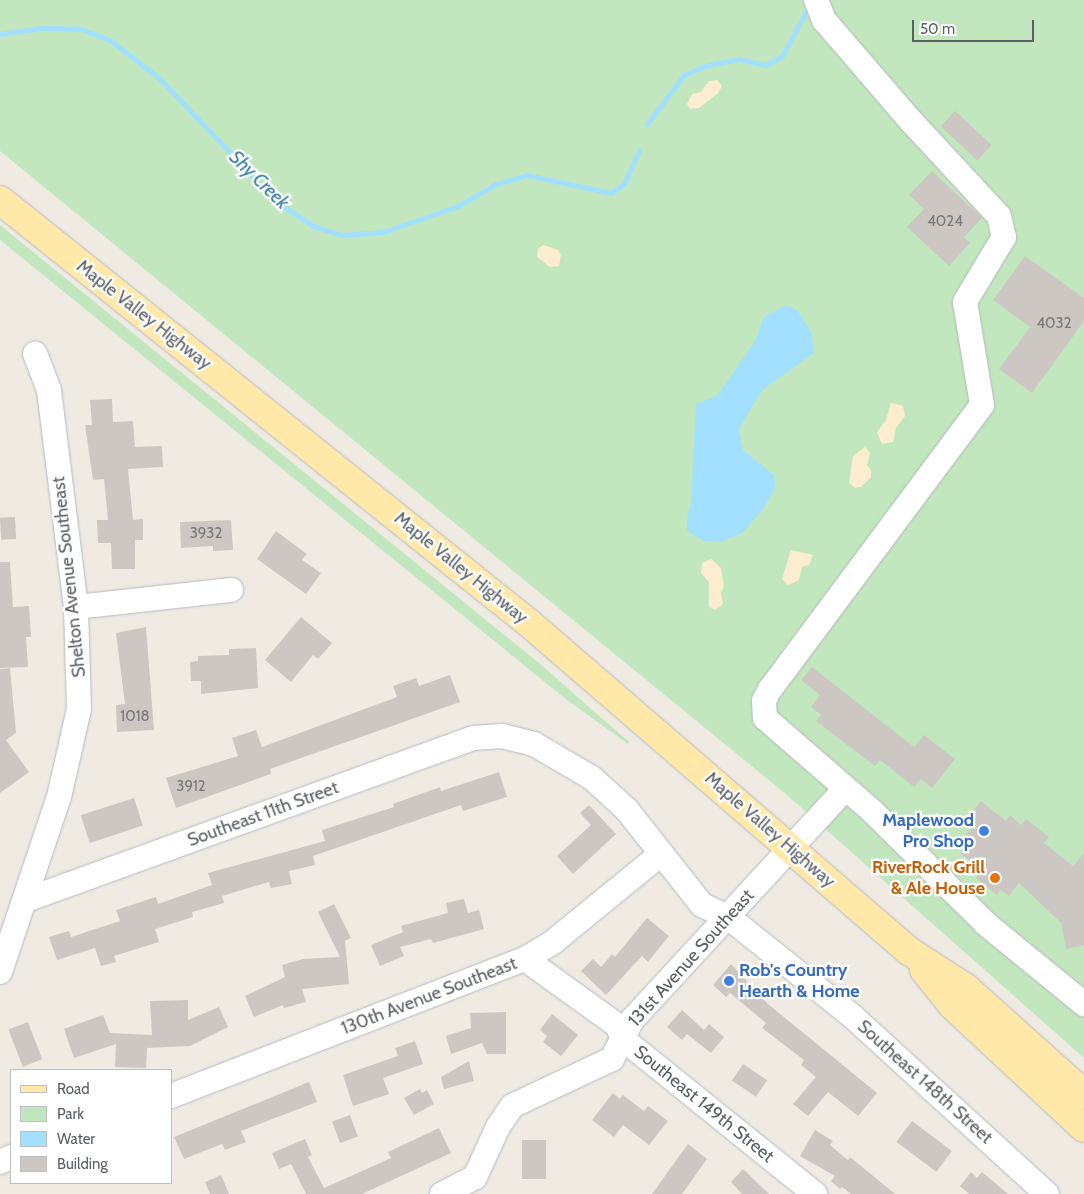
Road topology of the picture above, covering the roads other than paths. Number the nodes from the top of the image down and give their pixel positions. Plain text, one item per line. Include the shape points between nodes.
1 (816, 0) edge
2 (0, 200) edge
3 (35, 354) dead end
4 (231, 590) dead end
5 (76, 607) junction
6 (502, 736) joint
7 (845, 789) junction
8 (791, 848) junction
9 (662, 854) junction
10 (26, 900) junction
11 (728, 917) junction
12 (909, 951) junction
13 (525, 959) junction
14 (0, 972) edge
15 (1084, 1004) edge
16 (623, 1038) junction
17 (1084, 1094) edge
18 (172, 1096) edge
19 (1084, 1128) edge
20 (476, 1186) edge
21 (442, 1194) edge
22 (815, 1194) edge
23 (1047, 1194) edge

1 - 7 street via 824,20 999,216 1004,237 965,302 982,405 764,701 765,718 773,728
2 - 8 main road, Maple Valley Highway via 530,624
3 - 5 street, Shelton Avenue Southeast via 49,390
4 - 5 street
5 - 10 street, Shelton Avenue Southeast via 79,709 59,796
6 - 9 street, Southeast 148th Street via 534,744 592,778 627,810
6 - 10 street, Southeast 11th Street via 473,738
7 - 8 street, 131st Avenue Southeast
7 - 15 street via 873,812 986,924
8 - 11 street, 131st Avenue Southeast
8 - 12 main road, Maple Valley Highway
9 - 11 street, Southeast 148th Street via 702,905
9 - 13 street, 130th Avenue Southeast via 553,942
10 - 14 street, Shelton Avenue Southeast
11 - 16 street, 131st Avenue Southeast via 632,1020
11 - 23 street, Southeast 148th Street via 852,1016
12 - 17 main road, Maple Valley Highway via 966,988
12 - 19 main road, Maple Valley Highway via 952,1005
13 - 16 street, Southeast 149th Street via 616,1025
13 - 18 street, 130th Avenue Southeast
16 - 20 street, 131st Avenue Southeast via 612,1058 512,1106 498,1127
16 - 22 street, Southeast 149th Street
20 - 21 street, 131st Avenue Southeast

